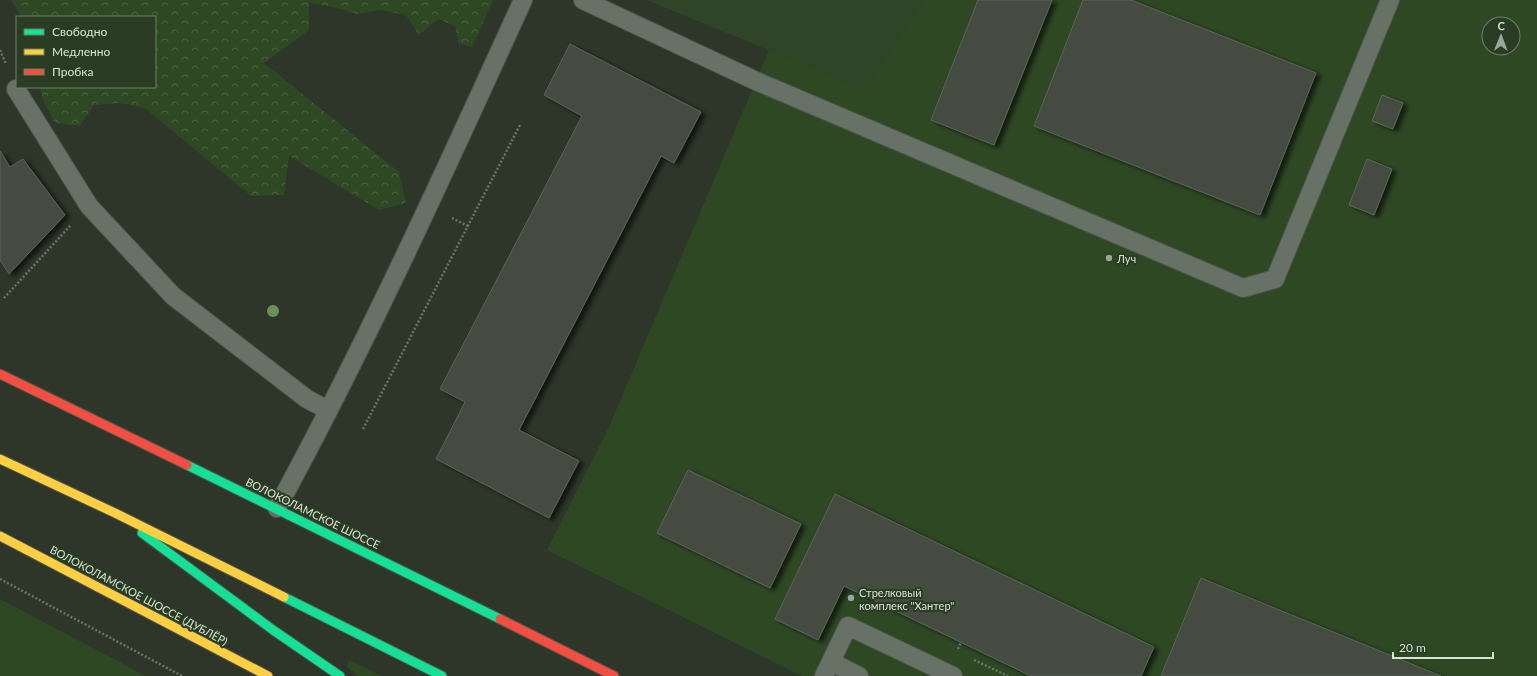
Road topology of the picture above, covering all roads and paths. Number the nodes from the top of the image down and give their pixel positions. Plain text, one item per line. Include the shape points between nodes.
1 (523, 0) edge
2 (583, 0) edge
3 (1390, 0) edge
4 (16, 89) dead end
5 (520, 125) dead end
6 (88, 206) junction
7 (4, 298) dead end
8 (0, 374) edge
9 (328, 410) junction
10 (363, 429) dead end
11 (0, 459) edge
12 (277, 508) junction
13 (115, 513) junction
14 (0, 536) edge
15 (0, 579) edge
16 (827, 669) edge
17 (182, 676) edge
18 (268, 676) edge
19 (340, 676) edge
20 (442, 676) edge
21 (614, 676) edge
22 (859, 676) edge
23 (952, 676) edge

1 - 9 lane via 429,205
2 - 3 lane via 756,81 1243,288 1275,279
4 - 6 lane
5 - 10 path
6 - 7 path
6 - 9 lane via 173,296 307,399
8 - 12 main road, ВОЛОКОЛАМСКОЕ ШОССЕ
9 - 12 lane
11 - 13 main road
12 - 21 main road, ВОЛОКОЛАМСКОЕ ШОССЕ
13 - 19 main road
13 - 20 main road
14 - 18 main road, ВОЛОКОЛАМСКОЕ ШОССЕ (ДУБЛЁР)
15 - 17 path
16 - 22 lane
16 - 23 lane via 848,626

